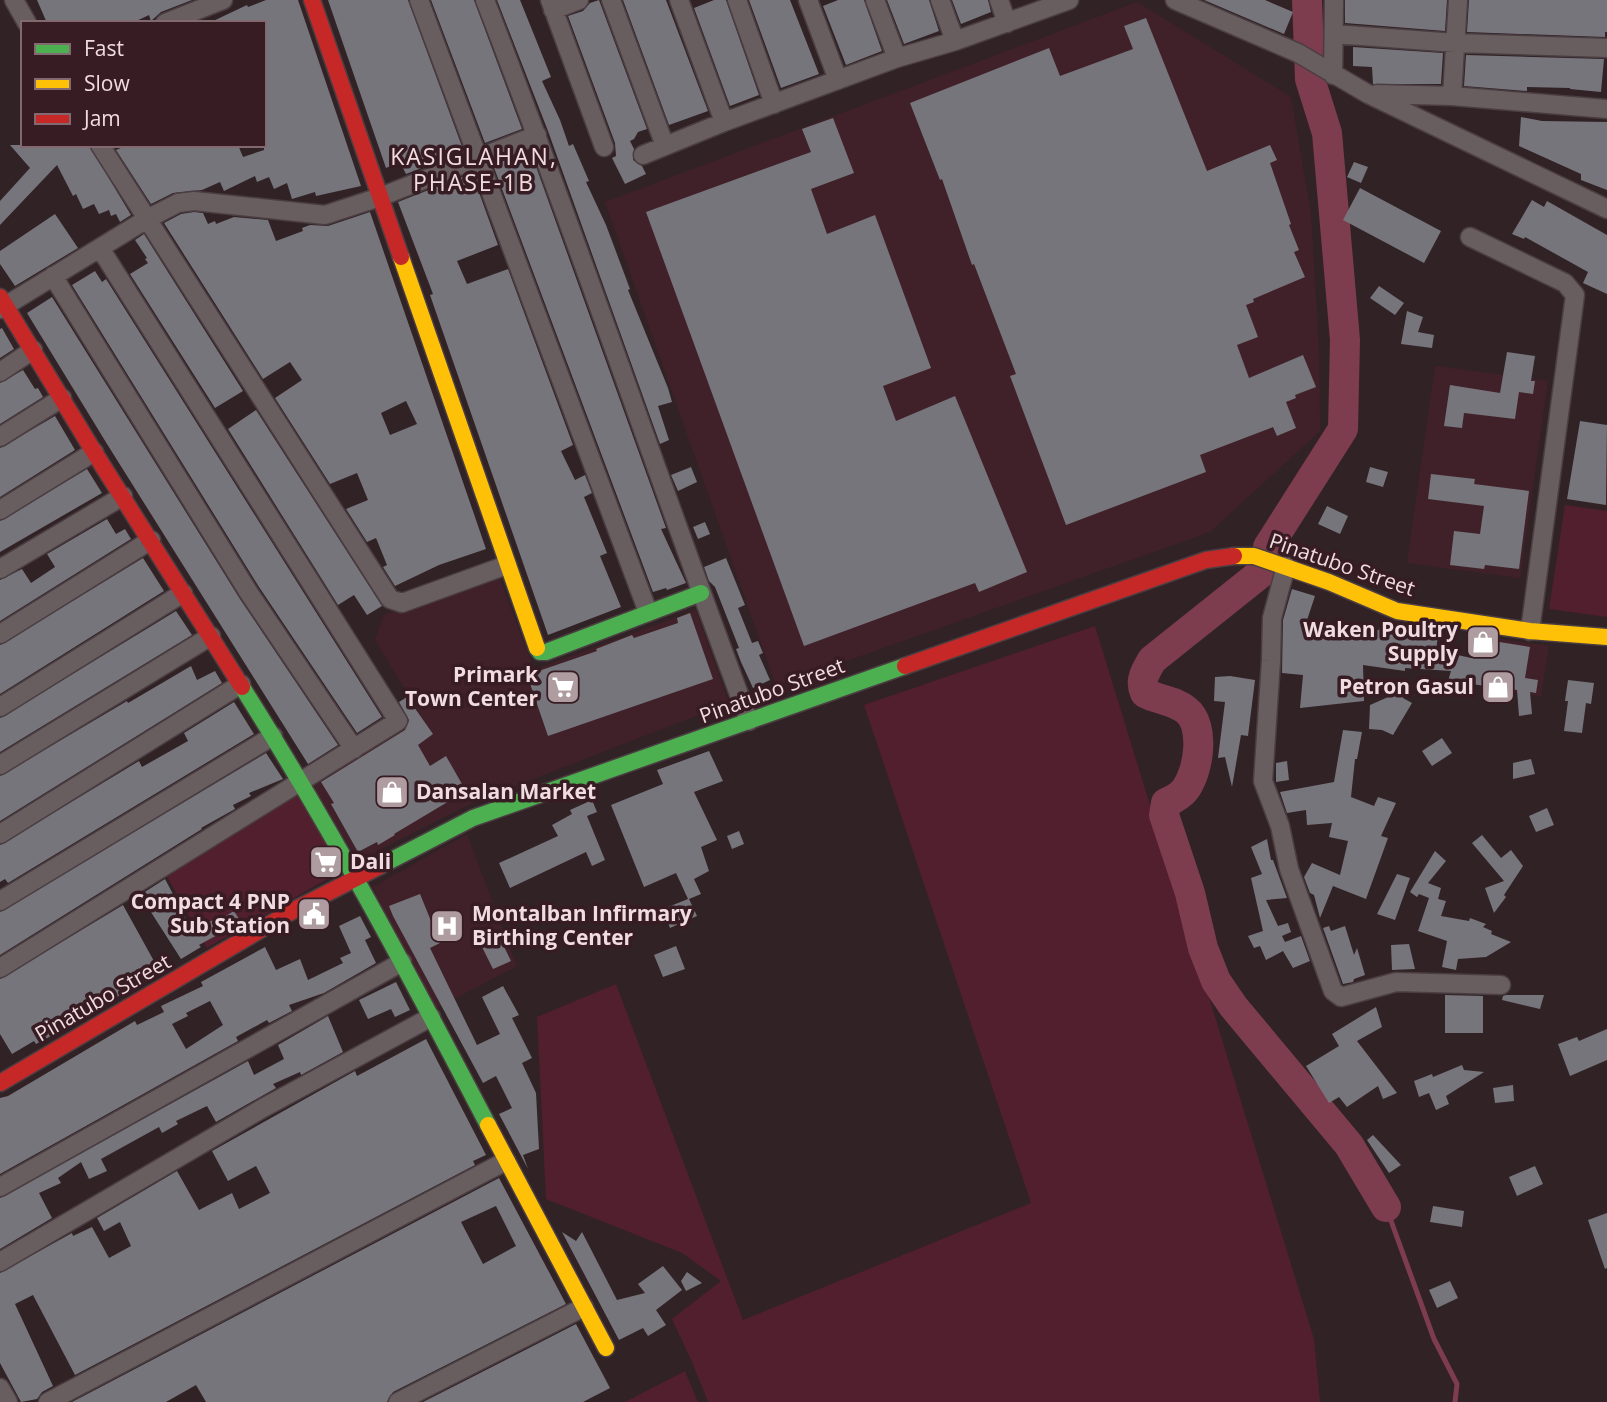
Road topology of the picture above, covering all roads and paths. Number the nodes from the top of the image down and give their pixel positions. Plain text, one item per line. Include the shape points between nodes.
1 (14, 0) edge
2 (223, 0) edge
3 (312, 0) edge
4 (419, 0) edge
5 (485, 0) edge
6 (579, 0) edge
7 (611, 0) edge
8 (679, 0) edge
9 (737, 0) edge
10 (808, 0) edge
11 (875, 0) edge
12 (940, 0) edge
13 (999, 0) edge
14 (1175, 0) edge
15 (1334, 0) edge
16 (1458, 0) edge
17 (1065, 1) edge
18 (552, 5) edge
19 (26, 21) edge
20 (170, 21) edge
21 (1007, 23) junction
22 (1334, 34) junction
23 (955, 41) junction
24 (1456, 43) junction
25 (1607, 48) edge
26 (897, 58) junction
27 (1333, 75) junction
28 (838, 80) junction
29 (1368, 94) junction
30 (1452, 96) junction
31 (774, 104) junction
32 (1607, 109) edge
33 (724, 122) junction
34 (537, 135) junction
35 (665, 146) junction
36 (101, 147) edge
37 (604, 147) dead end
38 (643, 155) dead end
39 (478, 158) junction
40 (380, 197) junction
41 (1607, 209) edge
42 (147, 219) junction
43 (1470, 237) dead end
44 (100, 248) junction
45 (53, 276) junction
46 (2, 304) edge
47 (33, 351) junction
48 (0, 372) edge
49 (62, 398) junction
50 (0, 437) edge
51 (94, 452) junction
52 (123, 496) junction
53 (0, 510) edge
54 (150, 540) junction
55 (507, 565) junction
56 (1286, 566) junction
57 (0, 569) edge
58 (183, 593) junction
59 (701, 593) junction
60 (648, 612) junction
61 (1530, 631) junction
62 (0, 634) edge
63 (211, 636) junction
64 (1607, 637) edge
65 (241, 684) junction
66 (0, 707) edge
67 (749, 721) junction
68 (273, 736) junction
69 (354, 749) junction
70 (0, 765) edge
71 (302, 782) junction
72 (0, 834) edge
73 (355, 877) junction
74 (0, 901) edge
75 (402, 962) junction
76 (0, 968) edge
77 (1501, 985) dead end
78 (432, 1017) junction
79 (0, 1083) edge
80 (506, 1161) junction
81 (0, 1187) edge
82 (0, 1262) edge
83 (584, 1307) junction
84 (606, 1348) dead end
85 (0, 1388) edge
86 (8, 1402) edge
87 (48, 1402) edge
88 (398, 1402) edge

1 - 19 street
2 - 20 street
3 - 40 street
4 - 39 street
5 - 34 street
6 - 18 street
7 - 35 street
8 - 33 street
9 - 31 street
10 - 28 street
11 - 26 street
12 - 23 street
13 - 21 street
14 - 27 street via 1298,53
15 - 22 street
16 - 24 street
17 - 21 street
18 - 37 street
21 - 23 street
22 - 24 street
22 - 27 street
23 - 26 street
24 - 25 street
24 - 30 street
26 - 28 street
27 - 29 street
28 - 31 street
29 - 30 street
29 - 41 street
30 - 32 street
31 - 33 street
33 - 35 street
34 - 39 street
34 - 59 street
35 - 38 street
36 - 42 street
39 - 40 street
39 - 60 street
40 - 42 street via 325,215 186,200
40 - 55 street
42 - 44 street
42 - 55 street via 390,599 402,603
43 - 61 street via 1565,283 1575,295
44 - 45 street
44 - 69 street via 398,721
45 - 46 street
45 - 69 street via 249,593
46 - 47 street
47 - 48 street
47 - 49 street
49 - 50 street
49 - 51 street
51 - 52 street
51 - 53 street
52 - 54 street
52 - 57 street
54 - 58 street
54 - 62 street
55 - 60 street via 540,652
56 - 61 street, Pinatubo Street via 1397,611
56 - 67 street, Pinatubo Street via 1240,555 1206,560
56 - 77 street via 1272,618 1263,781 1333,991 1341,997 1396,982
58 - 63 street
58 - 66 street
59 - 60 street
59 - 67 street
61 - 64 street, Pinatubo Street
63 - 65 street
63 - 70 street
65 - 68 street
65 - 72 street
67 - 73 street, Pinatubo Street via 473,818
68 - 71 street
68 - 74 street
69 - 71 street
71 - 73 street
71 - 76 street
73 - 75 street
73 - 79 street, Pinatubo Street
75 - 78 street
75 - 81 street
78 - 80 street
78 - 82 street via 263,1108
80 - 83 street
80 - 87 street
83 - 84 street
83 - 88 street
85 - 86 street

